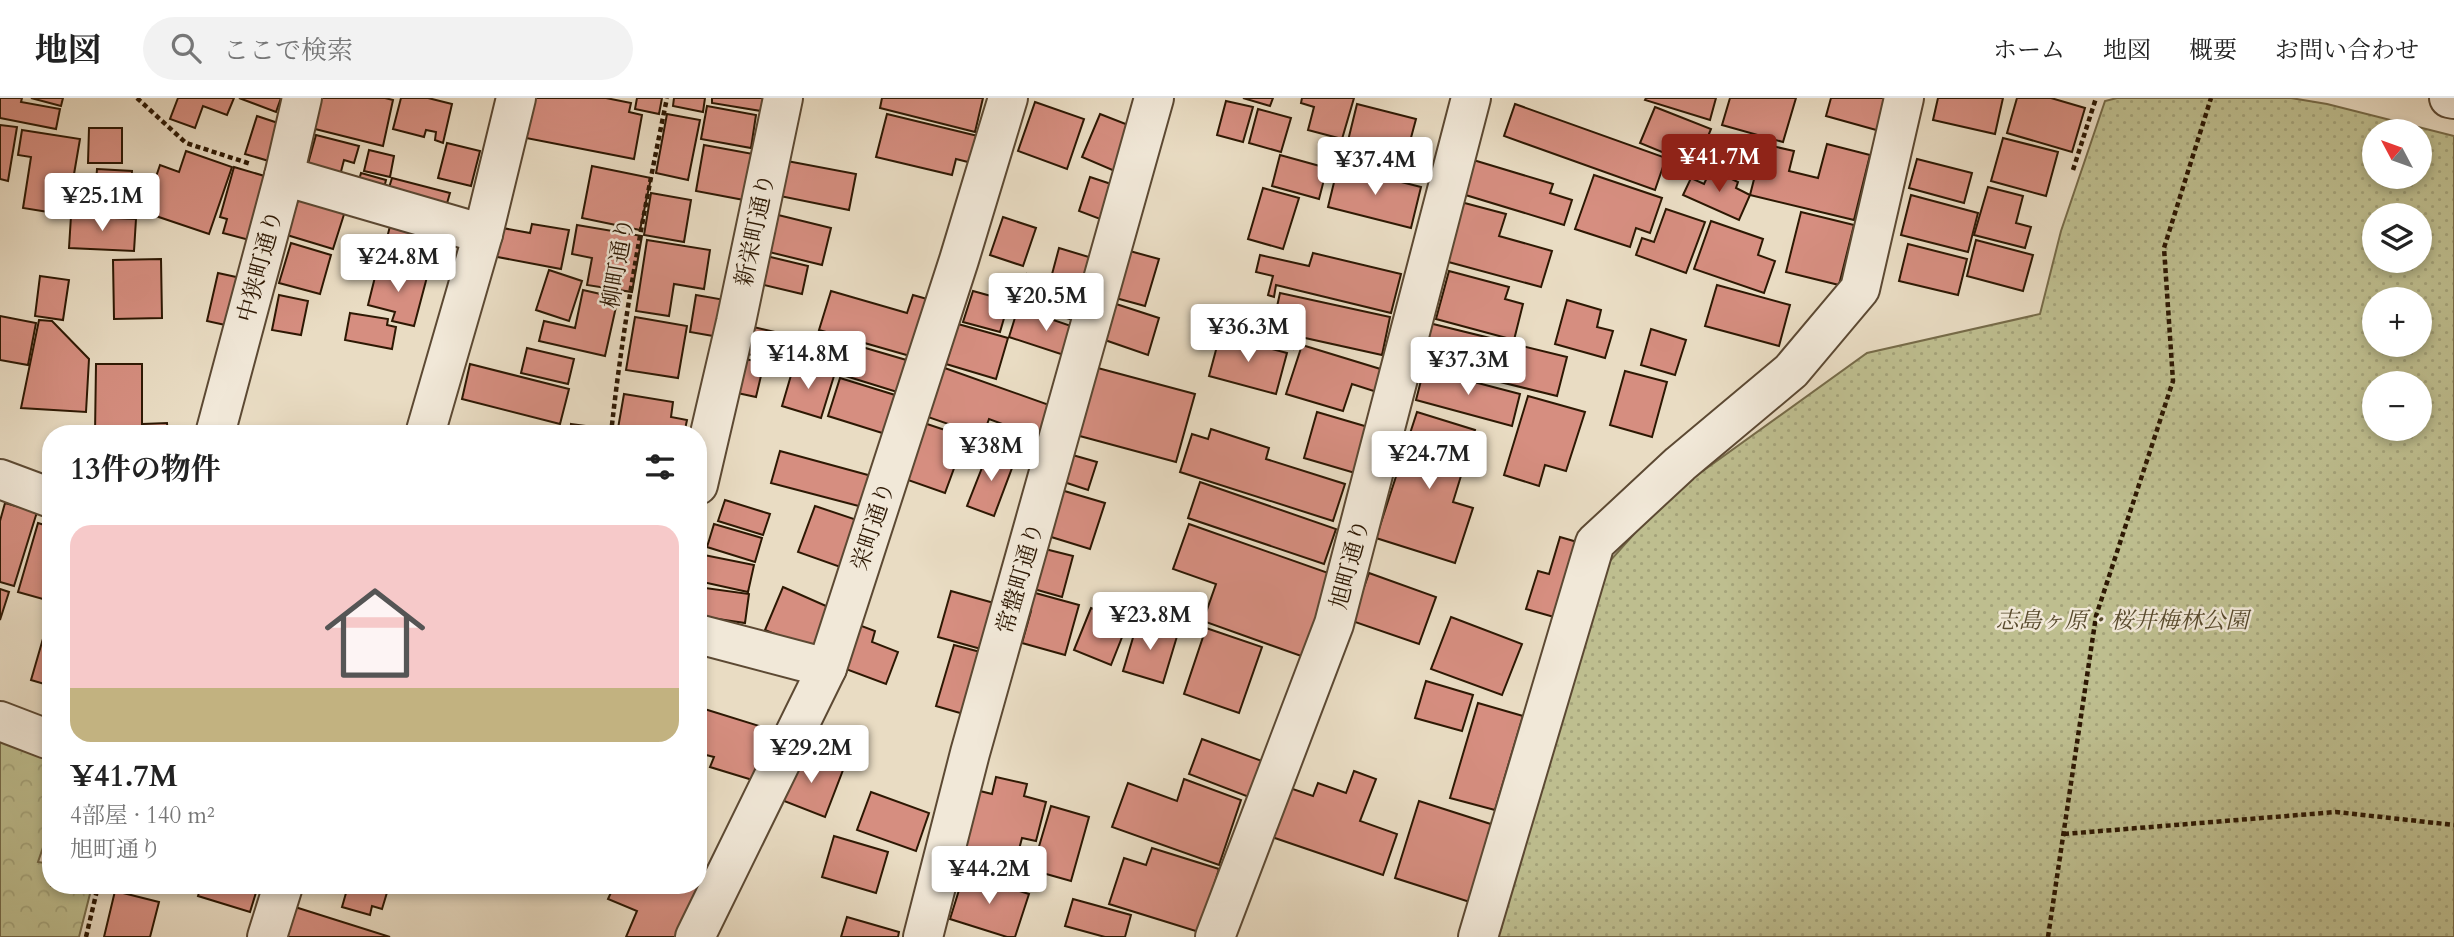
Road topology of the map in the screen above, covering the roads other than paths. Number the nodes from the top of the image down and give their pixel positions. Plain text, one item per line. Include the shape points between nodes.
1 (302, 98) edge
2 (516, 98) edge
3 (783, 98) edge
4 (1008, 98) edge
5 (1154, 98) edge
6 (1471, 98) edge
7 (1904, 98) edge
8 (2449, 98) edge
9 (2454, 99) edge
10 (284, 176) junction
11 (483, 234) junction
12 (217, 425) edge
13 (428, 425) edge
14 (707, 446) edge
15 (0, 479) edge
16 (42, 495) edge
17 (707, 636) edge
18 (827, 668) junction
19 (0, 721) edge
20 (42, 737) edge
21 (280, 894) edge
22 (267, 937) edge
23 (695, 937) edge
24 (923, 937) edge
25 (1215, 937) edge
26 (1478, 937) edge

1 - 10 street, 中狭町通り
2 - 11 street
3 - 14 street, 新栄町通り
4 - 18 street, 栄町通り
5 - 24 street, 常盤町通り via 970,753
6 - 25 street, 旭町通り via 1334,624
7 - 26 street via 1860,289 1791,371 1595,543
8 - 9 street
10 - 11 street
10 - 12 street, 中狭町通り
11 - 13 street
15 - 16 street
17 - 18 street
18 - 23 street, 栄町通り
19 - 20 street
21 - 22 street

